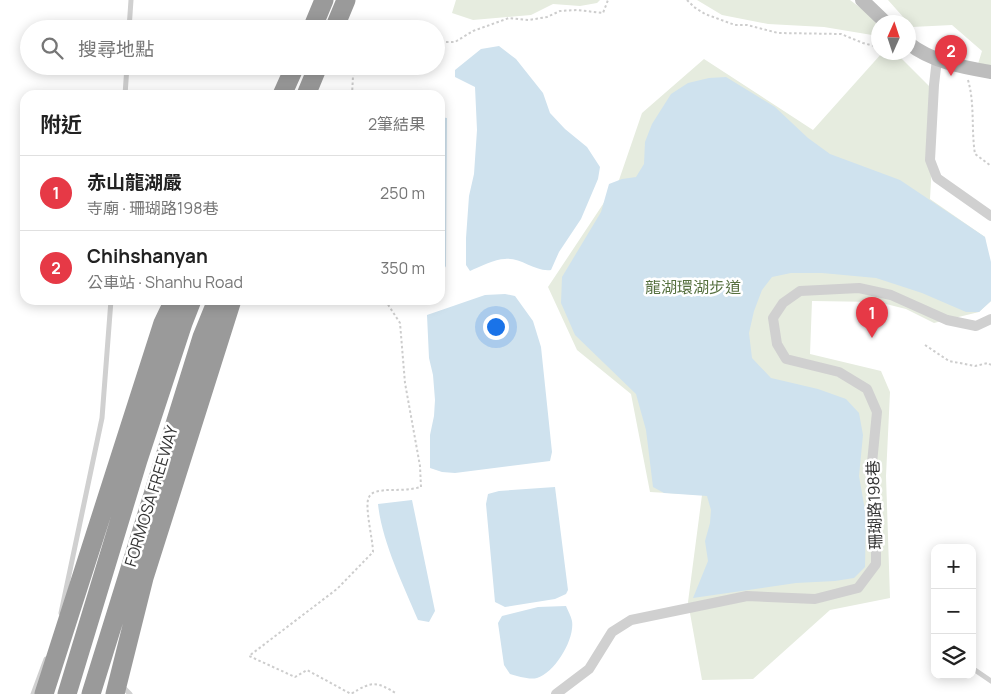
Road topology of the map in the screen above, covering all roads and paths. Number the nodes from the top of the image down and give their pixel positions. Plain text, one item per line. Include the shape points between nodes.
1 (131, 0) edge
2 (324, 0) edge
3 (346, 0) edge
4 (608, 0) edge
5 (687, 0) edge
6 (862, 0) edge
7 (878, 15) edge
8 (130, 20) edge
9 (316, 20) edge
10 (338, 20) edge
11 (445, 42) edge
12 (871, 45) edge
13 (916, 49) edge
14 (937, 59) junction
15 (964, 68) junction
16 (991, 72) edge
17 (126, 75) edge
18 (314, 75) edge
19 (353, 75) edge
20 (289, 80) edge
21 (125, 90) edge
22 (280, 90) edge
23 (308, 90) edge
24 (352, 90) edge
25 (991, 166) edge
26 (991, 216) edge
27 (110, 305) edge
28 (172, 305) edge
29 (190, 305) edge
30 (215, 305) edge
31 (230, 305) edge
32 (388, 305) edge
33 (991, 319) edge
34 (925, 345) dead end
35 (991, 365) edge
36 (71, 637) dead end
37 (78, 643) dead end
38 (84, 649) dead end
39 (49, 650) dead end
40 (98, 662) dead end
41 (104, 668) dead end
42 (976, 670) edge
43 (111, 675) dead end
44 (991, 682) edge
45 (33, 694) edge
46 (44, 694) edge
47 (67, 694) edge
48 (91, 694) edge
49 (115, 694) edge
50 (130, 694) edge
51 (397, 694) edge
52 (556, 694) edge

1 - 8 lane
2 - 9 highway
3 - 10 highway
4 - 11 path via 603,13 560,10 547,17 529,20 508,18 473,31 455,42
5 - 12 path via 705,14 735,25 778,33 841,34
6 - 7 street
13 - 14 street
14 - 15 street
14 - 26 street via 930,160 937,178
15 - 16 street
15 - 25 path via 972,95 975,154
17 - 21 lane
18 - 23 highway
19 - 24 path
20 - 22 highway
27 - 36 lane via 102,418 58,624
28 - 46 highway, bridge via 163,323
29 - 47 highway, FORMOSA FREEWAY, bridge via 138,460
30 - 48 highway, FORMOSA FREEWAY, bridge via 202,337
31 - 49 highway, bridge via 144,578
32 - 51 path via 400,324 405,383 421,487 375,492 369,497 366,505 373,552 336,589 249,656 295,677 307,670 351,694 376,683
33 - 52 street, 珊瑚路198巷 via 976,326 947,320 891,295 859,288 800,291 783,303 773,318 777,344 786,359 839,372 867,389 877,412 871,473 876,518 876,564 858,588 815,599 746,596 631,620 612,632 589,669
34 - 35 path via 949,361 975,366
37 - 38 lane
39 - 45 lane
40 - 41 lane
42 - 44 lane
43 - 50 lane

